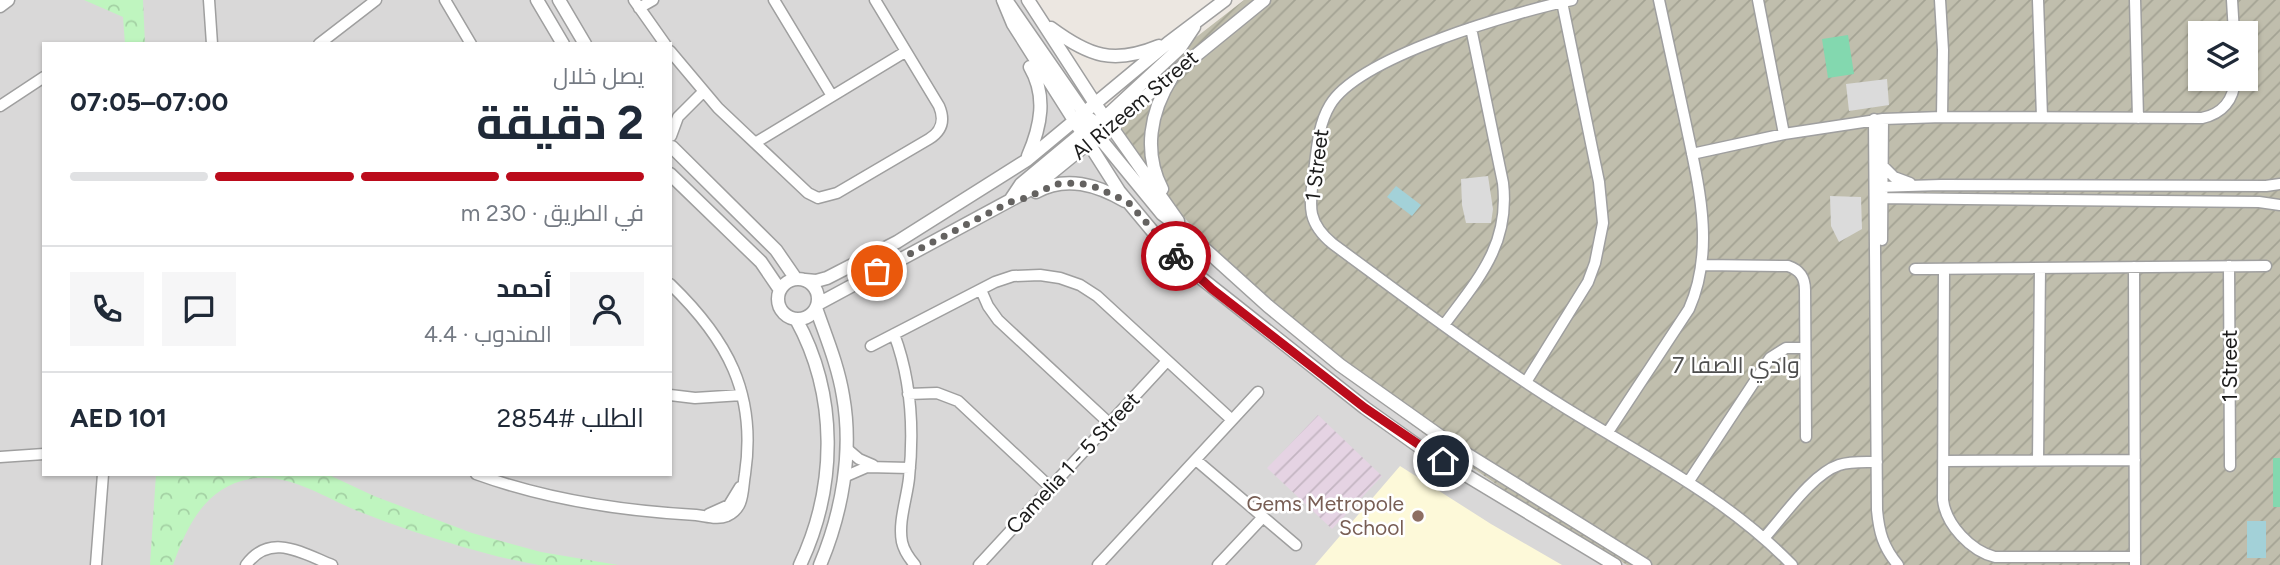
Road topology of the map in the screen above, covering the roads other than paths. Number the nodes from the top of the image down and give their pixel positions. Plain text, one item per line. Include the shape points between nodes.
1 (8, 0) edge
2 (209, 0) edge
3 (376, 0) edge
4 (445, 0) edge
5 (537, 0) edge
6 (559, 0) edge
7 (653, 0) edge
8 (774, 0) edge
9 (875, 0) edge
10 (1003, 0) edge
11 (1028, 0) edge
12 (1225, 0) edge
13 (1264, 0) edge
14 (1659, 0) edge
15 (1758, 0) edge
16 (1940, 0) edge
17 (2038, 0) edge
18 (2135, 0) edge
19 (2232, 0) edge
20 (1567, 1) edge
21 (636, 4) edge
22 (0, 6) edge
23 (1198, 21) junction
24 (2233, 21) edge
25 (1045, 23) junction
26 (1471, 28) junction
27 (212, 42) edge
28 (322, 42) edge
29 (470, 42) edge
30 (562, 42) edge
31 (584, 42) edge
32 (663, 42) edge
33 (1168, 43) junction
34 (905, 52) junction
35 (672, 53) edge
36 (1176, 70) junction
37 (42, 78) edge
38 (42, 84) edge
39 (25, 90) junction
40 (2233, 91) edge
41 (703, 92) junction
42 (832, 96) junction
43 (1096, 105) junction
44 (0, 106) edge
45 (1942, 117) junction
46 (2042, 117) junction
47 (2138, 118) junction
48 (674, 119) edge
49 (1879, 119) junction
50 (1074, 123) junction
51 (1094, 128) junction
52 (1784, 134) junction
53 (755, 143) junction
54 (672, 144) edge
55 (1692, 154) junction
56 (1027, 160) junction
57 (1883, 166) junction
58 (672, 176) edge
59 (2280, 184) edge
60 (1919, 185) junction
61 (1879, 193) junction
62 (1912, 200) junction
63 (1010, 202) junction
64 (1128, 202) junction
65 (2280, 205) edge
66 (1882, 221) junction
67 (1186, 232) junction
68 (897, 242) junction
69 (870, 256) junction
70 (905, 257) junction
71 (1703, 265) junction
72 (2266, 265) dead end
73 (2230, 266) junction
74 (2134, 267) junction
75 (2040, 268) junction
76 (1915, 269) dead end
77 (1944, 269) junction
78 (877, 271) junction
79 (800, 280) junction
80 (1877, 280) junction
81 (672, 286) edge
82 (780, 290) junction
83 (981, 290) junction
84 (817, 306) junction
85 (796, 319) junction
86 (1444, 326) junction
87 (894, 334) junction
88 (871, 346) dead end
89 (1805, 348) junction
90 (1167, 360) junction
91 (1526, 382) junction
92 (1258, 392) dead end
93 (908, 394) junction
94 (672, 395) edge
95 (742, 395) junction
96 (1232, 420) junction
97 (1109, 423) junction
98 (1608, 432) junction
99 (1806, 438) dead end
100 (846, 448) junction
101 (42, 454) edge
102 (0, 457) edge
103 (1195, 460) junction
104 (2038, 460) junction
105 (2135, 460) junction
106 (1944, 461) junction
107 (1877, 462) junction
108 (876, 466) junction
109 (2231, 466) dead end
110 (909, 468) junction
111 (103, 476) edge
112 (483, 476) edge
113 (844, 477) junction
114 (1689, 481) junction
115 (1050, 487) junction
116 (1263, 517) junction
117 (1765, 537) junction
118 (1296, 545) dead end
119 (2135, 561) edge
120 (89, 565) edge
121 (96, 565) edge
122 (246, 565) edge
123 (332, 565) edge
124 (800, 565) edge
125 (820, 565) edge
126 (915, 565) edge
127 (979, 565) edge
128 (1098, 565) edge
129 (1218, 565) edge
130 (1615, 565) edge
131 (1645, 565) edge
132 (1791, 565) edge
133 (1898, 565) edge

1 - 22 street
2 - 27 street
3 - 28 street
4 - 29 street
5 - 30 street
6 - 31 street
7 - 21 street
8 - 42 street
9 - 34 street
10 - 50 street
10 - 51 street via 1018,13
10 - 56 street via 1005,23 1041,92 1038,131
11 - 25 street
12 - 23 street, Al Rizeem Street
13 - 36 street, Al Rizeem Street
14 - 55 street
15 - 52 street
16 - 45 street
17 - 46 street
18 - 47 street
19 - 24 street
20 - 26 street, 1 Street
20 - 91 street, 1 Street via 1602,223 1588,282
21 - 32 street
23 - 33 street, Al Rizeem Street
23 - 51 street via 1180,48
25 - 33 street via 1080,48 1104,56 1136,55
25 - 43 street
26 - 86 street via 1504,208 1490,261
26 - 86 street, 1 Street via 1410,50 1342,89 1323,118 1311,198 1313,219 1324,237
33 - 43 street, Al Rizeem Street
34 - 42 street
34 - 53 street via 939,106 941,128 929,139 837,193 818,198
35 - 41 street
36 - 51 street, Al Rizeem Street
36 - 67 street via 1156,108 1150,144 1158,181
37 - 39 street
38 - 39 street
39 - 44 street
40 - 47 street via 2228,104 2212,116
41 - 48 street
41 - 53 street
42 - 53 street
43 - 51 street
45 - 46 street
45 - 49 street
46 - 47 street
49 - 52 street
49 - 57 street
49 - 61 street
50 - 51 street
50 - 56 street, Al Rizeem Street
51 - 63 street via 1021,184
51 - 64 street
51 - 67 street via 1162,214
52 - 55 street
54 - 79 street
55 - 71 street via 1701,206
56 - 68 street, Al Rizeem Street
57 - 60 street via 1898,180
57 - 61 street
58 - 82 street via 761,262
59 - 60 street
60 - 61 street
61 - 62 street
61 - 66 street
61 - 80 street
62 - 65 street
62 - 66 street via 1892,209
63 - 64 street via 1067,182 1098,188
63 - 70 street
64 - 130 street via 1202,280 1365,408 1421,448
66 - 80 street
67 - 131 street via 1268,306 1394,405
68 - 69 street, Al Rizeem Street
68 - 70 street
69 - 78 street
69 - 79 street, Al Rizeem Street via 821,281
70 - 78 street
71 - 89 street via 1788,266 1800,272 1805,283
71 - 98 street via 1689,309
72 - 73 street
73 - 74 street
73 - 109 street, 1 Street
74 - 75 street
74 - 105 street
75 - 77 street
75 - 104 street
76 - 77 street
77 - 106 street
78 - 84 street
79 - 82 street via 786,283
79 - 84 street via 816,290
80 - 107 street
81 - 95 street via 722,344
82 - 85 street via 780,309
83 - 87 street
83 - 90 street via 1013,276 1068,280 1097,296
83 - 97 street via 998,320
84 - 85 street via 806,318
84 - 100 street via 844,397
85 - 124 street via 819,374 828,421 819,513
86 - 91 street, 1 Street
87 - 88 street
87 - 93 street
89 - 99 street
89 - 114 street via 1786,348 1770,358
90 - 96 street
90 - 97 street, Camelia 1 - 5 Street
91 - 98 street, 1 Street
92 - 96 street
93 - 110 street
93 - 115 street via 937,393 958,401
94 - 95 street
95 - 112 street via 747,441 744,478 729,505 718,512 672,515 598,505
96 - 103 street
97 - 115 street, Camelia 1 - 5 Street
98 - 114 street, 1 Street
100 - 108 street
100 - 113 street
101 - 102 street
103 - 116 street
103 - 128 street
104 - 105 street
104 - 106 street
105 - 119 street
106 - 119 street via 1947,515 1969,543 1985,554
107 - 117 street via 1829,470
107 - 133 street via 1880,534
108 - 110 street
108 - 113 street
110 - 126 street via 901,532 902,545
111 - 121 street
113 - 125 street
114 - 117 street, 1 Street
115 - 127 street, Camelia 1 - 5 Street
116 - 118 street
116 - 129 street
117 - 132 street, 1 Street
120 - 121 street
122 - 123 street via 250,553 263,543 279,541

